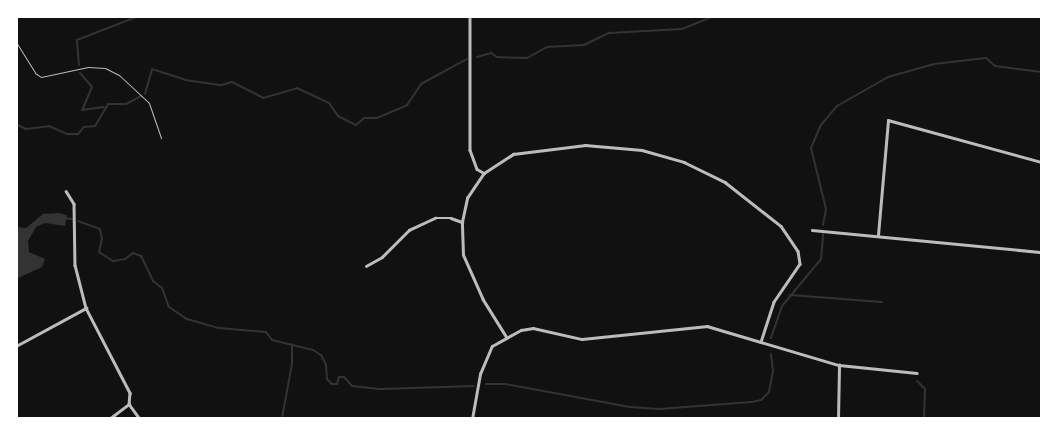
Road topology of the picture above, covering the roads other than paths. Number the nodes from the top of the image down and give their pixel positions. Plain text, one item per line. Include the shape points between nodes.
1 (470, 16) edge
2 (16, 42) edge
3 (161, 138) dead end
4 (1042, 162) edge
5 (484, 173) junction
6 (66, 191) dead end
7 (462, 222) junction
8 (812, 230) dead end
9 (878, 235) junction
10 (1042, 252) edge
11 (366, 266) dead end
12 (86, 308) junction
13 (506, 337) junction
14 (761, 342) junction
15 (16, 346) edge
16 (839, 365) junction
17 (917, 373) dead end
18 (130, 404) junction
19 (109, 419) edge
20 (140, 419) edge
21 (472, 419) edge
22 (838, 419) edge

1 - 5 street via 470,150 477,168
2 - 3 lane via 34,73 41,77 88,67 105,68 119,75 149,103
4 - 9 street via 888,120
5 - 7 street via 467,198
5 - 14 street via 513,154 586,144 620,146 661,154 705,170 725,182 781,226 800,256 797,272 774,302
6 - 12 street via 74,204 75,265
7 - 11 street via 435,218 409,230 382,257
7 - 13 street via 460,241 469,272
8 - 9 street
9 - 10 street
12 - 15 street
12 - 18 street via 130,392
13 - 14 street via 533,328 582,339 707,326
13 - 21 street via 492,346 486,359
14 - 16 street
16 - 17 street
16 - 22 street
18 - 19 street
18 - 20 street

